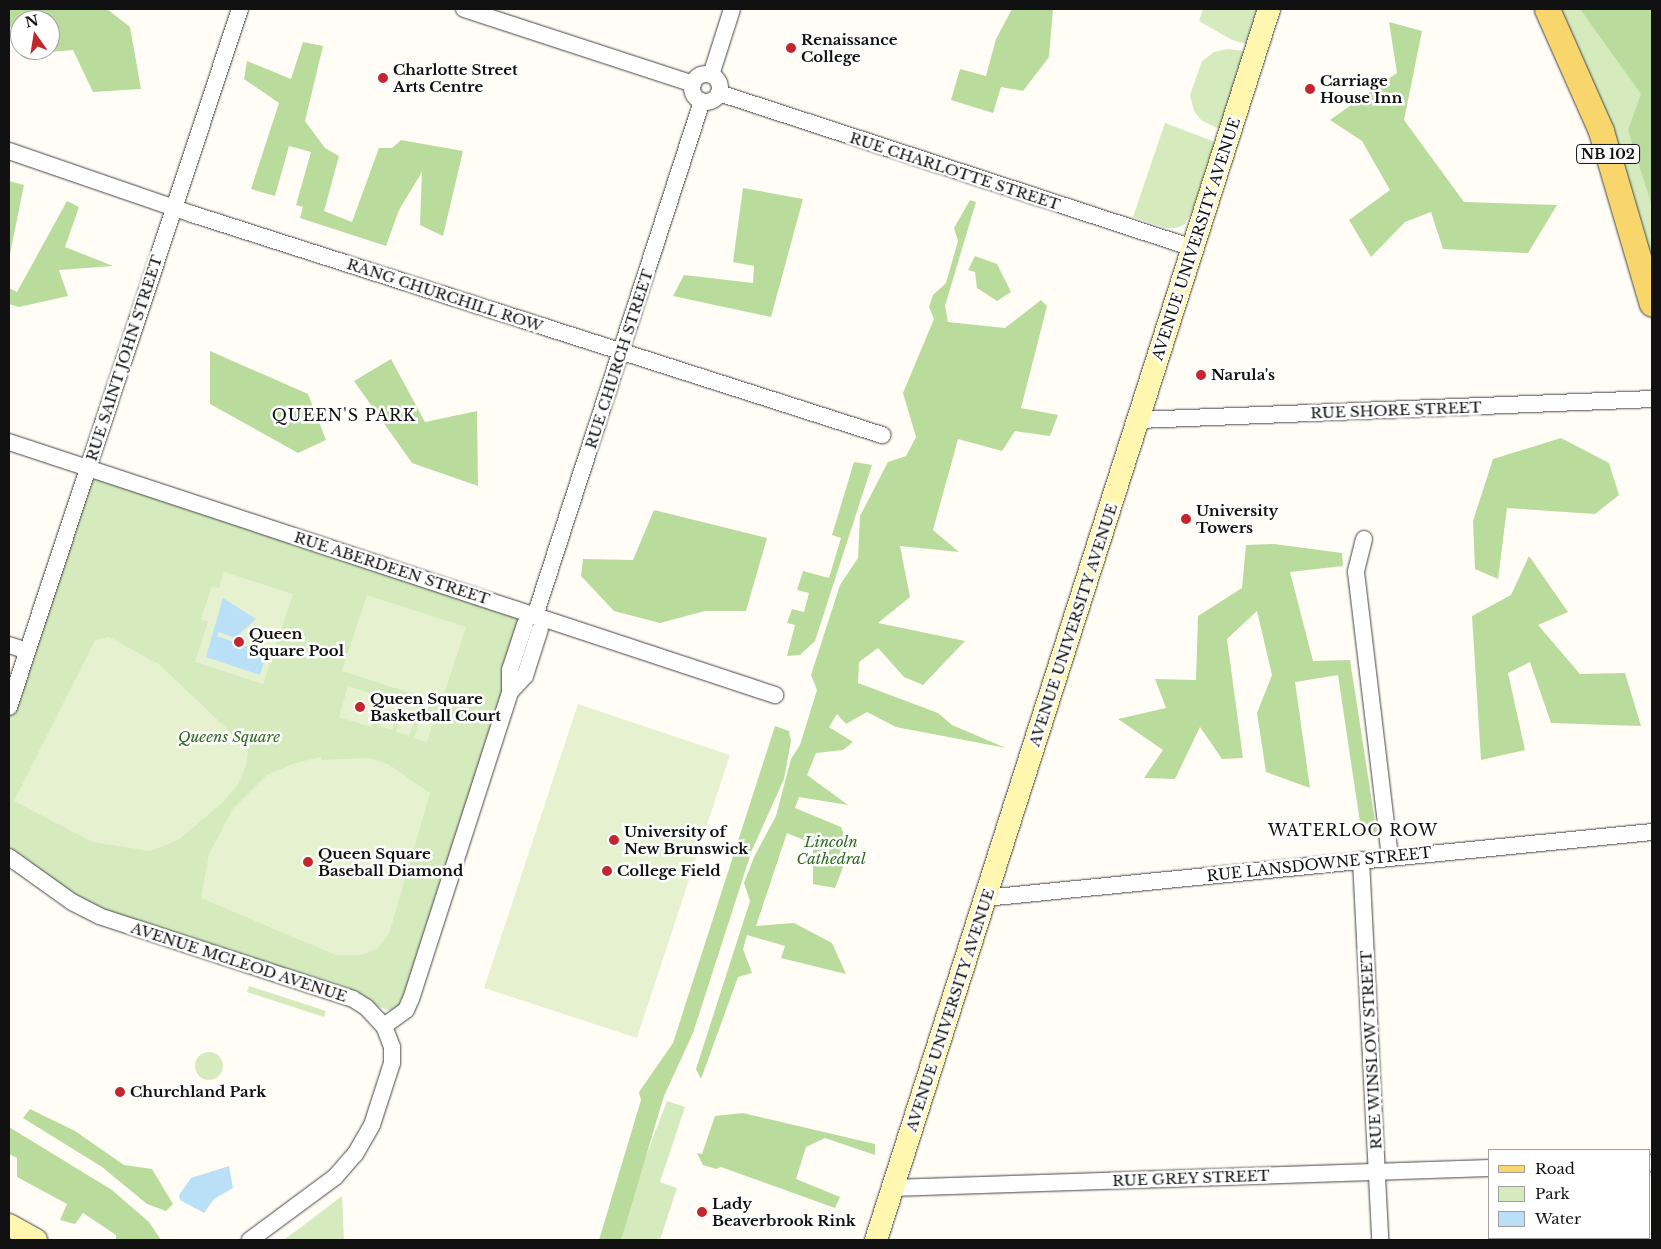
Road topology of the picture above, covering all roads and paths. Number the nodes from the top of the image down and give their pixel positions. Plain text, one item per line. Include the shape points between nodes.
1 (240, 9) edge
2 (464, 9) edge
3 (732, 9) edge
4 (1270, 9) edge
5 (1547, 9) edge
6 (711, 75) junction
7 (693, 84) junction
8 (719, 93) junction
9 (702, 101) junction
10 (9, 151) edge
11 (174, 207) junction
12 (1192, 248) junction
13 (1652, 304) edge
14 (622, 352) junction
15 (1652, 399) edge
16 (1139, 420) junction
17 (882, 435) dead end
18 (9, 442) edge
19 (88, 468) junction
20 (1364, 540) dead end
21 (533, 623) junction
22 (9, 645) edge
23 (27, 651) junction
24 (775, 695) dead end
25 (9, 707) edge
26 (1652, 832) edge
27 (9, 857) edge
28 (1390, 857) junction
29 (1362, 860) junction
30 (985, 898) junction
31 (384, 1026) junction
32 (1488, 1168) edge
33 (1377, 1172) junction
34 (892, 1188) junction
35 (9, 1226) edge
36 (36, 1240) edge
37 (250, 1240) edge
38 (876, 1240) edge
39 (1380, 1240) edge

1 - 11 street, RUE SAINT JOHN STREET
2 - 7 street
3 - 6 street
4 - 12 street, AVENUE UNIVERSITY AVENUE
5 - 13 main road, NB 102 via 1601,131
6 - 7 street via 701,75
6 - 8 street via 718,80
7 - 9 street via 693,94
8 - 9 street via 713,100
8 - 12 street, RUE CHARLOTTE STREET
9 - 14 street, RUE CHURCH STREET
10 - 11 street, RANG CHURCHILL ROW
11 - 14 street, RANG CHURCHILL ROW
11 - 19 street, RUE SAINT JOHN STREET
12 - 16 street, AVENUE UNIVERSITY AVENUE
14 - 17 street, RANG CHURCHILL ROW
14 - 21 street, RUE CHURCH STREET
15 - 16 street, RUE SHORE STREET
16 - 30 street, AVENUE UNIVERSITY AVENUE
18 - 19 street, RUE ABERDEEN STREET
19 - 21 street, RUE ABERDEEN STREET
19 - 23 street, RUE SAINT JOHN STREET
20 - 28 street via 1356,572
21 - 24 street, RUE ABERDEEN STREET
21 - 31 street, RUE CHURCH STREET via 510,670 510,692 412,998 406,1010
22 - 23 street
23 - 25 street, RUE SAINT JOHN STREET
26 - 28 street, RUE LANSDOWNE STREET
27 - 31 street, AVENUE MCLEOD AVENUE via 72,902 99,916 353,999 366,1007
28 - 29 street, RUE LANSDOWNE STREET
29 - 30 street, RUE LANSDOWNE STREET
29 - 33 street, RUE WINSLOW STREET
30 - 34 street, AVENUE UNIVERSITY AVENUE
31 - 37 street, AVENUE MCLEOD AVENUE via 392,1047 392,1063 372,1125 355,1154 335,1177
32 - 33 street, RUE GREY STREET
33 - 34 street, RUE GREY STREET
33 - 39 street, RUE WINSLOW STREET
34 - 38 street, AVENUE UNIVERSITY AVENUE
35 - 36 street

